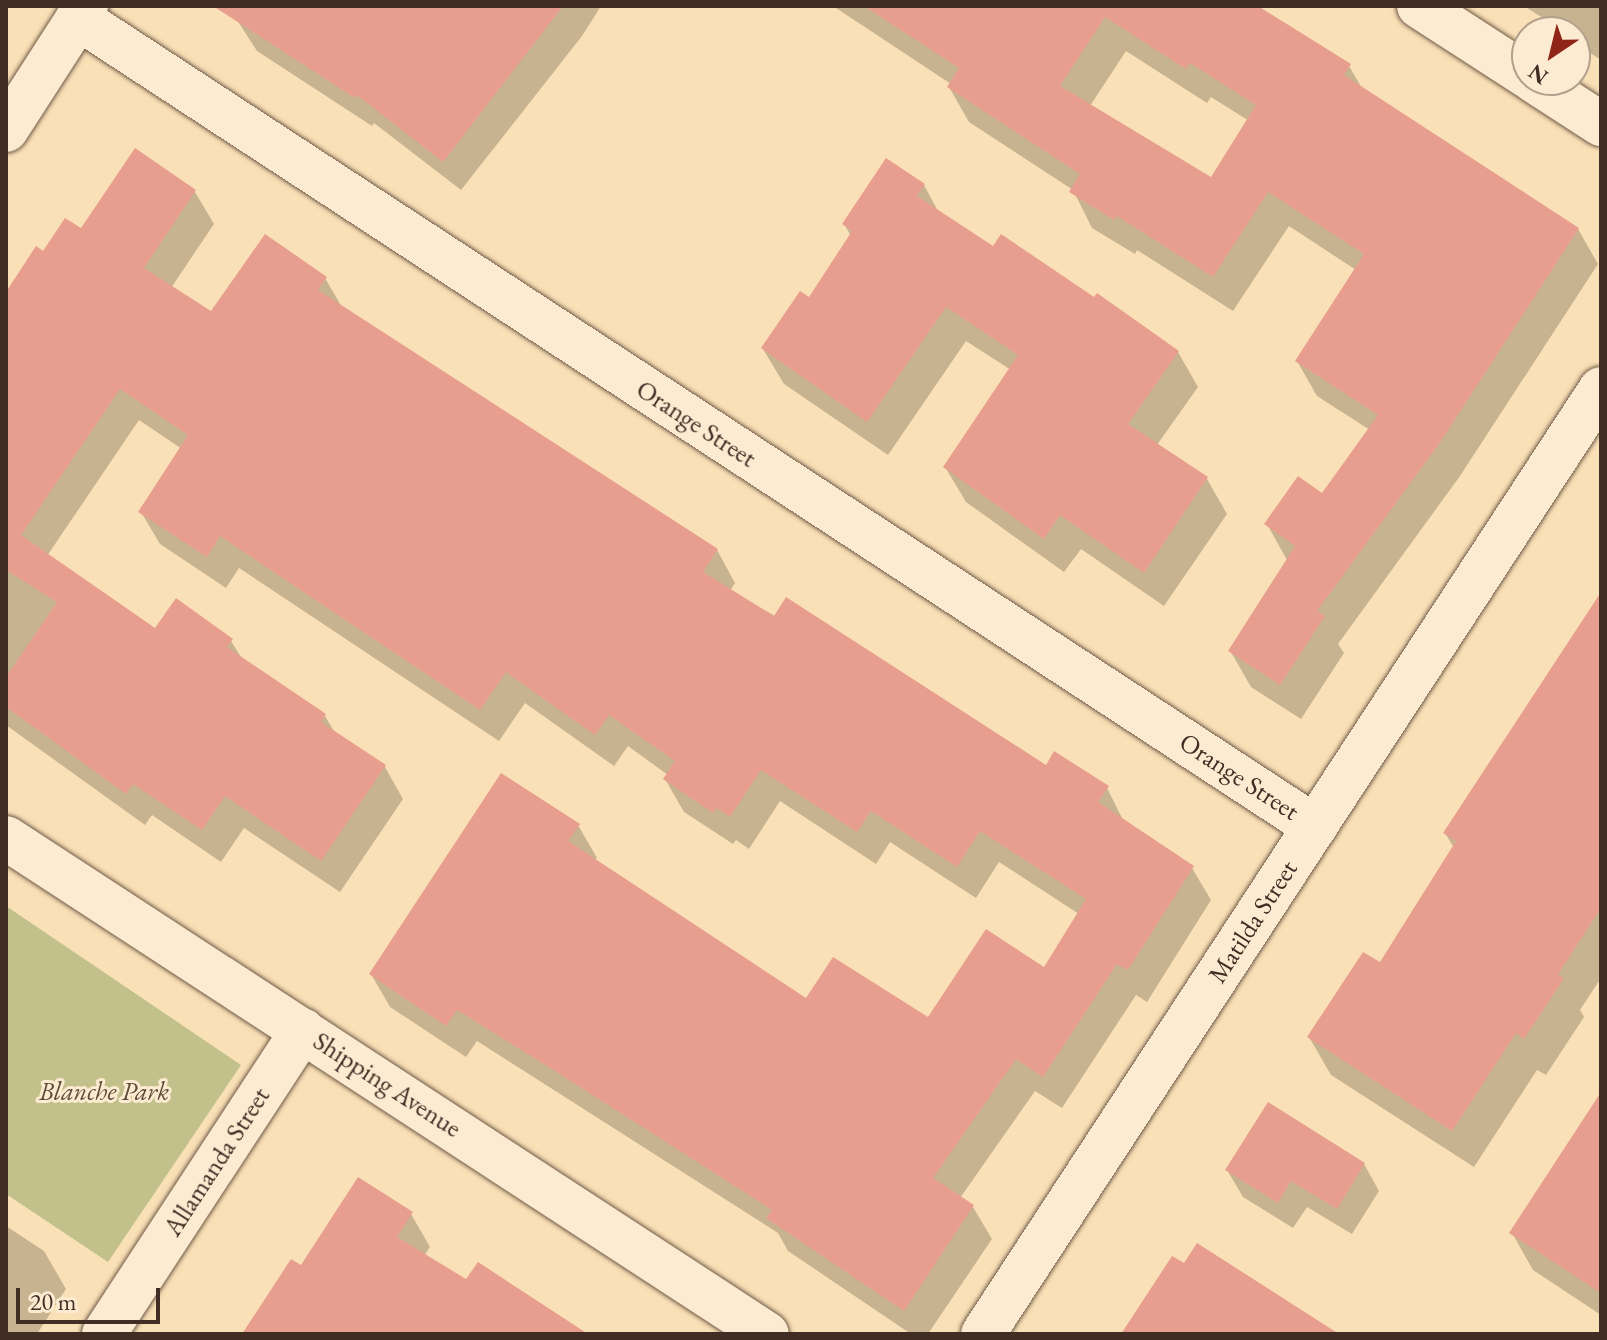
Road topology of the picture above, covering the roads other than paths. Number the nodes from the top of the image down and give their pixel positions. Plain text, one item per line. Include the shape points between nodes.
1 (1419, 6) edge
2 (82, 12) edge
3 (1511, 66) edge
4 (1558, 96) edge
5 (1601, 124) edge
6 (6, 130) edge
7 (1601, 389) edge
8 (1315, 827) junction
9 (6, 838) edge
10 (303, 1030) junction
11 (104, 1334) edge
12 (767, 1334) edge
13 (983, 1334) edge

1 - 3 street
2 - 6 street
2 - 8 street, Orange Street
4 - 5 street
7 - 8 street, Matilda Street
8 - 13 street, Matilda Street
9 - 10 street, Shipping Avenue
10 - 11 street, Allamanda Street
10 - 12 street, Shipping Avenue

